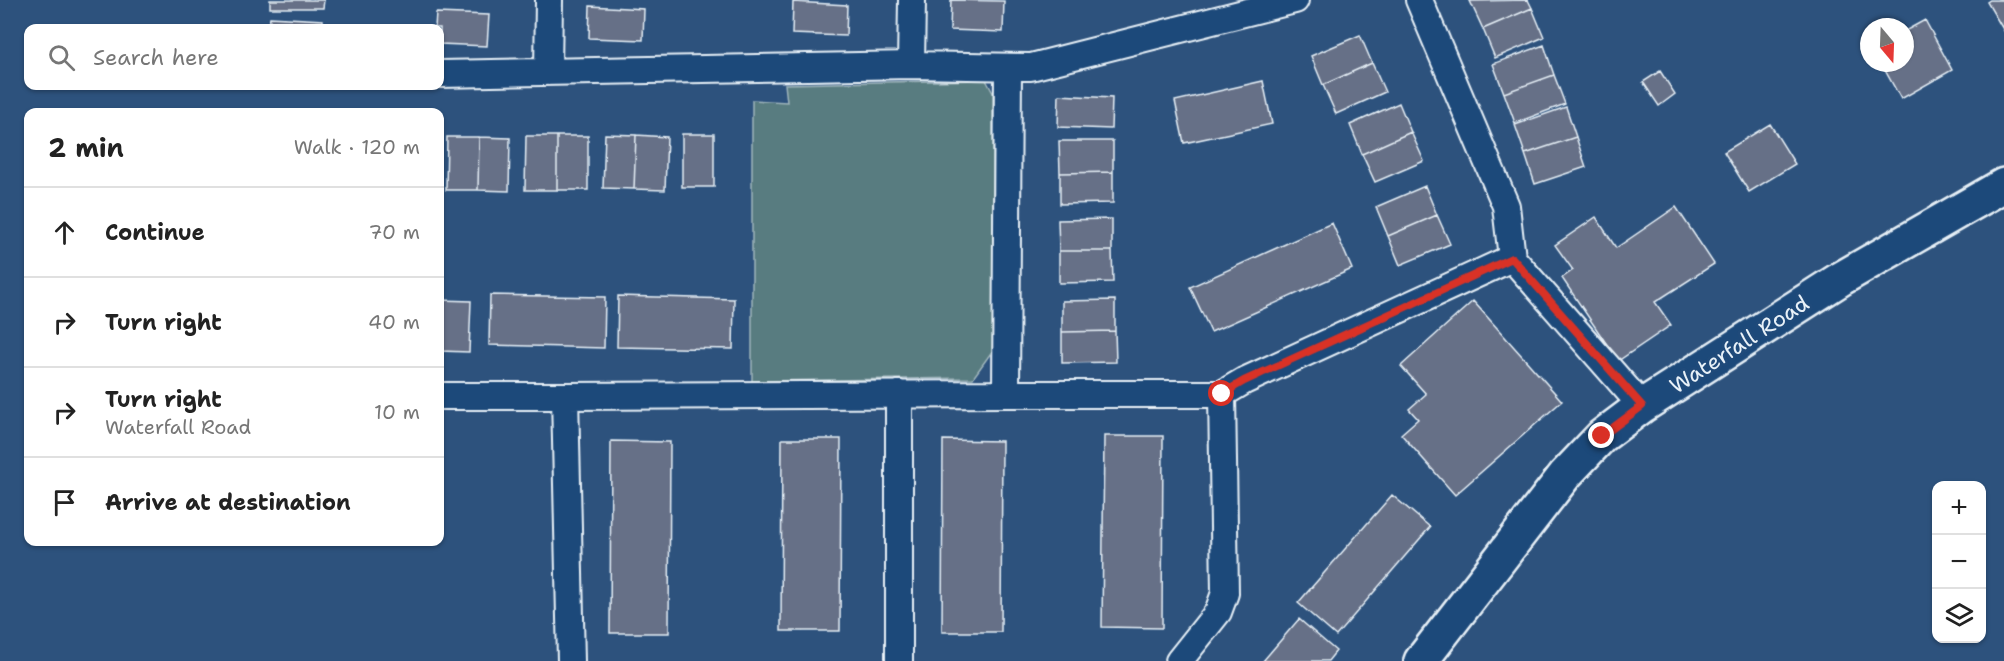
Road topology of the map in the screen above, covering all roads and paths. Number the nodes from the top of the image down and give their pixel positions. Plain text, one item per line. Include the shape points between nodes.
1 (549, 0) edge
2 (912, 0) edge
3 (1295, 0) edge
4 (1419, 0) edge
5 (911, 66) junction
6 (1008, 68) junction
7 (548, 72) junction
8 (444, 74) edge
9 (2004, 185) edge
10 (1512, 258) junction
11 (899, 394) junction
12 (1006, 394) junction
13 (1222, 394) junction
14 (444, 396) edge
15 (565, 396) junction
16 (1642, 406) junction
17 (571, 661) edge
18 (899, 661) edge
19 (1179, 661) edge
20 (1421, 661) edge

1 - 7 street
2 - 5 street
3 - 6 street via 1057,61
4 - 10 street via 1506,206
5 - 6 street
5 - 7 street
6 - 12 street
7 - 8 street
9 - 16 street, Waterfall Road via 1842,278
10 - 13 street
10 - 16 street
11 - 12 street
11 - 15 street
11 - 18 street
12 - 13 street
13 - 19 street via 1224,602
14 - 15 street
15 - 17 street
16 - 20 street, Waterfall Road via 1602,436 1565,475

